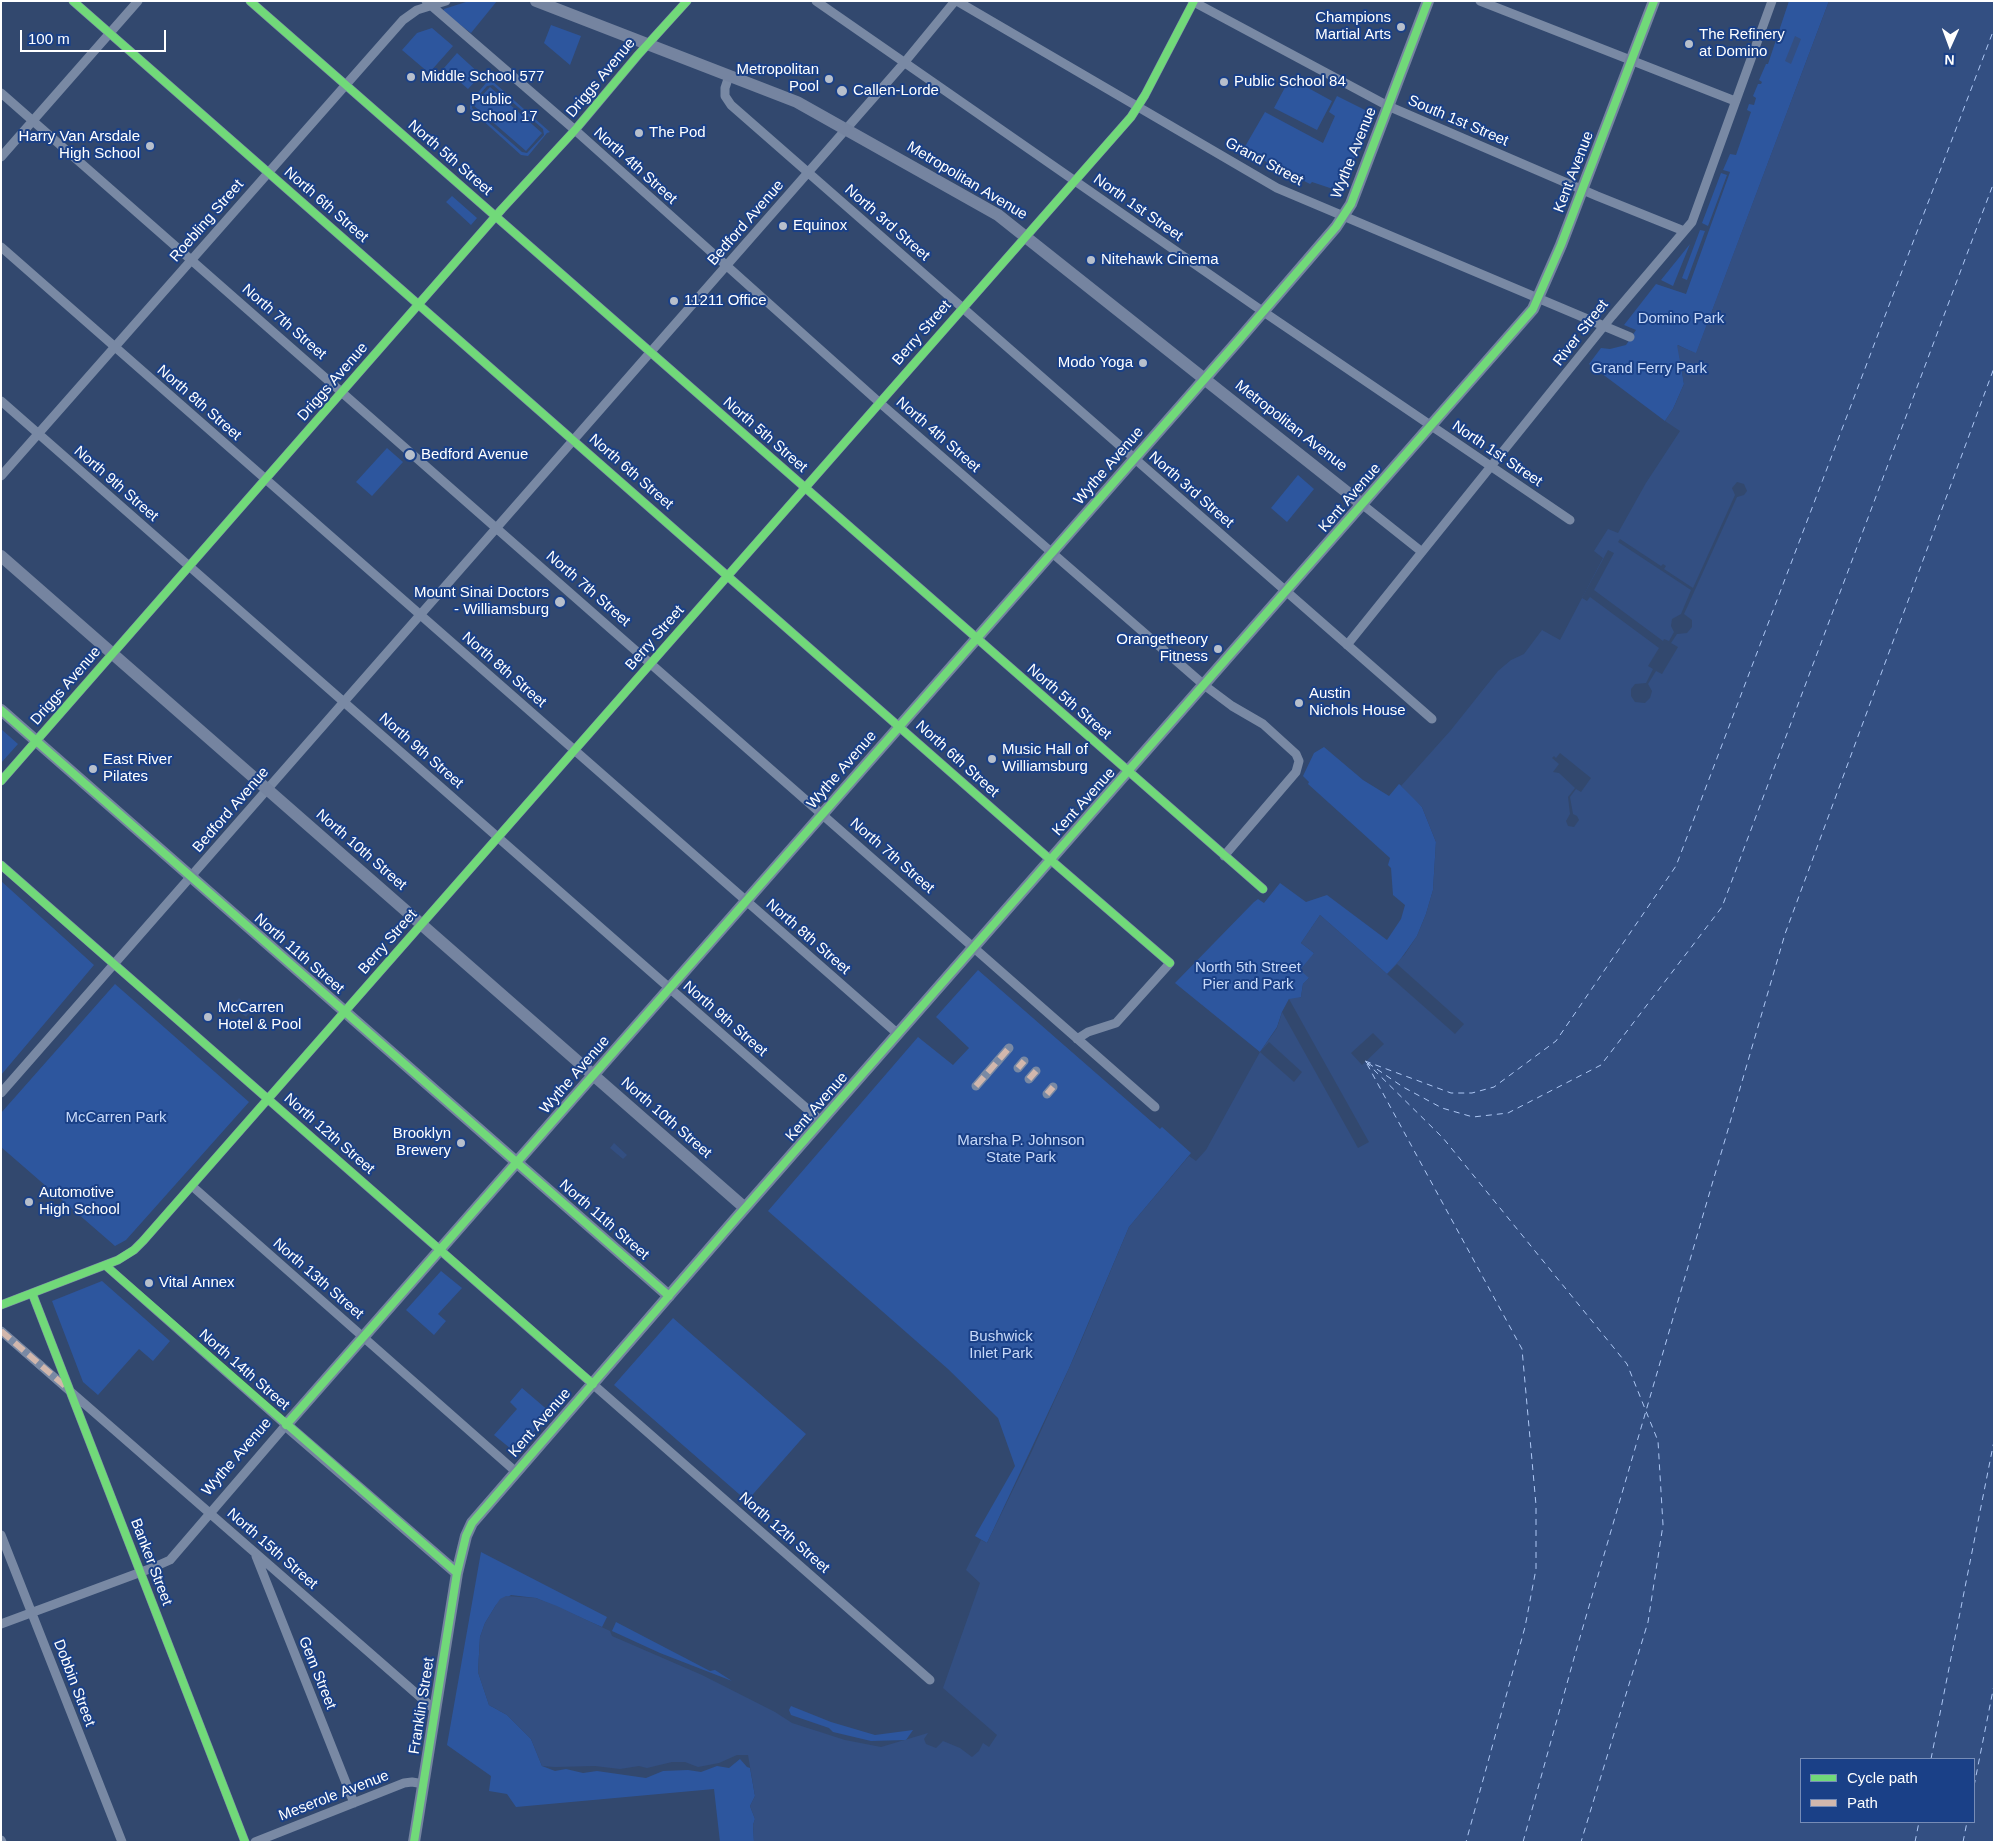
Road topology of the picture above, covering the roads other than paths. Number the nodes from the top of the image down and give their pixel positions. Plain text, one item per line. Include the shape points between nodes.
1 (73, 1) edge
2 (138, 1) edge
3 (250, 1) edge
4 (446, 1) edge
5 (536, 1) edge
6 (687, 1) edge
7 (816, 1) edge
8 (956, 1) edge
9 (1193, 1) edge
10 (1428, 1) edge
11 (1480, 1) edge
12 (1654, 1) edge
13 (1772, 1) edge
14 (429, 4) edge
15 (110, 33) junction
16 (647, 44) junction
17 (1631, 61) junction
18 (904, 63) junction
19 (730, 76) junction
20 (345, 84) junction
21 (1, 93) edge
22 (1736, 101) junction
23 (1138, 106) junction
24 (1388, 106) junction
25 (34, 120) junction
26 (847, 128) junction
27 (575, 130) junction
28 (1, 157) edge
29 (269, 172) junction
30 (808, 172) junction
31 (1074, 181) junction
32 (1582, 189) junction
33 (1343, 215) junction
34 (496, 217) junction
35 (1684, 231) junction
36 (1026, 236) junction
37 (1, 247) edge
38 (192, 259) junction
39 (726, 266) junction
40 (1539, 298) junction
41 (419, 305) junction
42 (963, 308) junction
43 (1262, 311) junction
44 (1604, 326) junction
45 (1630, 338) dead end
46 (115, 347) junction
47 (650, 353) junction
48 (1204, 378) junction
49 (343, 392) junction
50 (1, 402) edge
51 (880, 402) junction
52 (1431, 426) junction
53 (38, 434) junction
54 (574, 440) junction
55 (1134, 458) junction
56 (1491, 467) junction
57 (1, 476) edge
58 (266, 479) junction
59 (804, 488) junction
60 (1363, 504) junction
61 (1570, 520) dead end
62 (497, 528) junction
63 (1422, 552) junction
64 (1051, 553) junction
65 (1, 556) edge
66 (190, 566) junction
67 (728, 576) junction
68 (1286, 591) junction
69 (421, 615) junction
70 (976, 639) junction
71 (1347, 645) junction
72 (113, 654) junction
73 (651, 663) junction
74 (1204, 685) junction
75 (344, 702) junction
76 (1, 710) edge
77 (1432, 719) dead end
78 (899, 726) junction
79 (36, 741) junction
80 (575, 751) junction
81 (1129, 772) junction
82 (1, 781) edge
83 (267, 789) junction
84 (823, 813) junction
85 (498, 838) junction
86 (1224, 856) junction
87 (1051, 860) junction
88 (1, 865) edge
89 (191, 877) junction
90 (1263, 889) dead end
91 (746, 901) junction
92 (421, 925) junction
93 (974, 948) junction
94 (114, 964) junction
95 (669, 988) junction
96 (345, 1012) junction
97 (898, 1034) junction
98 (1077, 1039) junction
99 (1010, 1048) dead end
100 (1024, 1061) dead end
101 (1018, 1068) dead end
102 (1036, 1072) dead end
103 (592, 1075) junction
104 (1029, 1078) dead end
105 (976, 1086) dead end
106 (1054, 1087) dead end
107 (1, 1093) edge
108 (1046, 1094) dead end
109 (268, 1099) junction
110 (1155, 1107) dead end
111 (822, 1122) junction
112 (517, 1162) junction
113 (192, 1186) junction
114 (745, 1208) junction
115 (440, 1249) junction
116 (105, 1265) junction
117 (32, 1292) junction
118 (669, 1296) junction
119 (1, 1305) edge
120 (1, 1330) edge
121 (363, 1337) junction
122 (593, 1384) junction
123 (69, 1390) junction
124 (286, 1425) junction
125 (516, 1472) junction
126 (210, 1513) junction
127 (1, 1535) edge
128 (255, 1554) junction
129 (139, 1572) junction
130 (456, 1573) junction
131 (31, 1612) junction
132 (1, 1624) edge
133 (930, 1680) dead end
134 (434, 1709) junction
135 (424, 1784) junction
136 (354, 1803) junction
137 (122, 1842) edge
138 (245, 1842) edge
139 (255, 1842) edge
140 (414, 1842) edge

1 - 15 street, North 6th Street
2 - 15 street
3 - 20 street, North 5th Street
4 - 14 street, Roebling Street
5 - 16 main road, Metropolitan Avenue
6 - 16 street, Driggs Avenue
7 - 18 street, North 1st Street
8 - 18 street, Bedford Avenue
8 - 23 street, Grand Street
9 - 23 street, Berry Street
9 - 24 street, South 1st Street
10 - 24 main road, Wythe Avenue
11 - 17 street
12 - 17 main road, Kent Avenue
13 - 22 street, River Street
14 - 20 street, Roebling Street via 403,20
14 - 27 street, North 4th Street
15 - 25 street
15 - 29 street, North 6th Street
16 - 19 main road, Metropolitan Avenue
16 - 27 street, Driggs Avenue
17 - 22 street
17 - 32 main road, Kent Avenue
18 - 26 street, Bedford Avenue
18 - 31 street, North 1st Street
19 - 26 main road, Metropolitan Avenue via 797,102
19 - 30 street, North 3rd Street via 725,96 731,105
20 - 29 street, Roebling Street
20 - 34 street, North 5th Street
21 - 25 street, North 7th Street
22 - 35 street, River Street via 1692,222
23 - 31 street, Berry Street
23 - 33 street, Grand Street via 1276,188
24 - 32 street, South 1st Street
24 - 33 main road, Wythe Avenue via 1351,204
25 - 28 street
25 - 38 street, North 7th Street
26 - 30 street, Bedford Avenue
26 - 36 main road, Metropolitan Avenue via 998,215
27 - 34 street, Driggs Avenue
27 - 39 street, North 4th Street
29 - 38 street, Roebling Street
29 - 41 street, North 6th Street
30 - 39 street, Bedford Avenue
30 - 42 street, North 3rd Street
31 - 36 street, Berry Street
31 - 43 street, North 1st Street
32 - 35 street, South 1st Street
32 - 40 main road, Kent Avenue
33 - 40 street, Grand Street
33 - 43 main road, Wythe Avenue
34 - 41 street, Driggs Avenue
34 - 47 street, North 5th Street
35 - 44 street, River Street
36 - 42 street, Berry Street
36 - 48 main road, Metropolitan Avenue
37 - 46 street, North 8th Street
38 - 46 street, Roebling Street
38 - 49 street, North 7th Street
39 - 47 street, Bedford Avenue
39 - 51 street, North 4th Street
40 - 44 street, Grand Street
40 - 52 main road, Kent Avenue
41 - 49 street, Driggs Avenue
41 - 54 street, North 6th Street
42 - 51 street, Berry Street
42 - 55 street, North 3rd Street
43 - 48 main road, Wythe Avenue
43 - 52 street, North 1st Street
44 - 45 street, Grand Street
44 - 56 street, River Street
46 - 53 street, Roebling Street
46 - 58 street, North 8th Street
47 - 54 street, Bedford Avenue
47 - 59 street, North 5th Street
48 - 55 main road, Wythe Avenue
48 - 60 main road, Metropolitan Avenue
49 - 58 street, Driggs Avenue
49 - 62 street, North 7th Street
50 - 53 street, North 9th Street
51 - 59 street, Berry Street
51 - 64 street, North 4th Street
52 - 56 street, North 1st Street
52 - 60 main road, Kent Avenue
53 - 57 street, Roebling Street
53 - 66 street, North 9th Street
54 - 62 street, Bedford Avenue
54 - 67 street, North 6th Street
55 - 64 main road, Wythe Avenue
55 - 68 street, North 3rd Street
56 - 61 street, North 1st Street
56 - 63 street, River Street
58 - 66 street, Driggs Avenue
58 - 69 street, North 8th Street
59 - 67 street, Berry Street
59 - 70 street, North 5th Street
60 - 63 street, Metropolitan Avenue
60 - 68 main road, Kent Avenue
62 - 69 street, Bedford Avenue
62 - 73 street, North 7th Street
63 - 71 street, River Street
64 - 70 main road, Wythe Avenue
64 - 74 street, North 4th Street
65 - 72 main road, North 10th Street
66 - 72 street, Driggs Avenue
66 - 75 street, North 9th Street
67 - 73 street, Berry Street
67 - 78 street, North 6th Street
68 - 71 street, North 3rd Street
68 - 74 main road, Kent Avenue
69 - 75 street, Bedford Avenue
69 - 80 street, North 8th Street
70 - 78 main road, Wythe Avenue
70 - 81 street, North 5th Street
71 - 77 street, North 3rd Street
72 - 79 street, Driggs Avenue
72 - 83 main road, North 10th Street
73 - 80 street, Berry Street
73 - 84 street, North 7th Street
74 - 81 main road, Kent Avenue
74 - 86 street, North 4th Street via 1263,724 1300,761 1292,778
75 - 83 street, Bedford Avenue
75 - 85 street, North 9th Street
76 - 79 main road, North 11th Street
78 - 84 main road, Wythe Avenue
78 - 87 street, North 6th Street
79 - 82 street, Driggs Avenue
79 - 89 main road, North 11th Street
80 - 85 street, Berry Street
80 - 91 street, North 8th Street
81 - 86 street, North 5th Street
81 - 87 main road, Kent Avenue
83 - 89 street, Bedford Avenue
83 - 92 main road, North 10th Street
84 - 91 main road, Wythe Avenue
84 - 93 street, North 7th Street
85 - 92 street, Berry Street
85 - 95 street, North 9th Street
86 - 90 street, North 5th Street
87 - 93 main road, Kent Avenue
87 - 98 street, North 6th Street via 1170,963 1116,1024 1088,1032
88 - 94 street, North 12th Street
89 - 94 street, Bedford Avenue
89 - 96 main road, North 11th Street
91 - 95 main road, Wythe Avenue
91 - 97 street, North 8th Street
92 - 96 street, Berry Street
92 - 103 main road, North 10th Street
93 - 97 main road, Kent Avenue
93 - 98 street, North 7th Street
94 - 107 street, Bedford Avenue
94 - 109 street, North 12th Street
95 - 103 main road, Wythe Avenue
95 - 111 street, North 9th Street
96 - 109 street, Berry Street
96 - 112 main road, North 11th Street
97 - 111 main road, Kent Avenue
98 - 110 street, North 7th Street
99 - 105 street
100 - 101 street
102 - 104 street
103 - 112 main road, Wythe Avenue
103 - 114 main road, North 10th Street
106 - 108 street
109 - 113 street, Berry Street
109 - 115 street, North 12th Street
111 - 114 main road, Kent Avenue
112 - 115 main road, Wythe Avenue
112 - 118 main road, North 11th Street
113 - 116 street, Berry Street via 134,1250
113 - 121 street, North 13th Street
114 - 118 main road, Kent Avenue
115 - 121 main road, Wythe Avenue
115 - 122 street, North 12th Street
116 - 117 street, Berry Street
116 - 124 street, North 14th Street
117 - 119 street, Berry Street
117 - 123 street, Banker Street
118 - 122 main road, Kent Avenue
120 - 123 street, North 15th Street
121 - 124 main road, Wythe Avenue
121 - 125 street, North 13th Street
122 - 125 main road, Kent Avenue
122 - 133 street, North 12th Street
123 - 126 street, North 15th Street
123 - 129 street, Banker Street
124 - 126 street, Wythe Avenue
124 - 130 main road, North 14th Street
125 - 130 main road, Kent Avenue via 470,1526
126 - 128 street, North 15th Street
126 - 129 street, Wythe Avenue via 170,1560
127 - 131 street, Dobbin Street
128 - 134 street, North 15th Street
128 - 136 street, Gem Street
129 - 131 street, Wythe Avenue
129 - 138 street, Banker Street
130 - 134 main road, Franklin Street
131 - 132 street, Wythe Avenue
131 - 137 street, Dobbin Street
134 - 135 main road, Franklin Street
135 - 136 street, Meserole Avenue via 404,1783
135 - 140 main road, Franklin Street
136 - 139 street, Meserole Avenue

